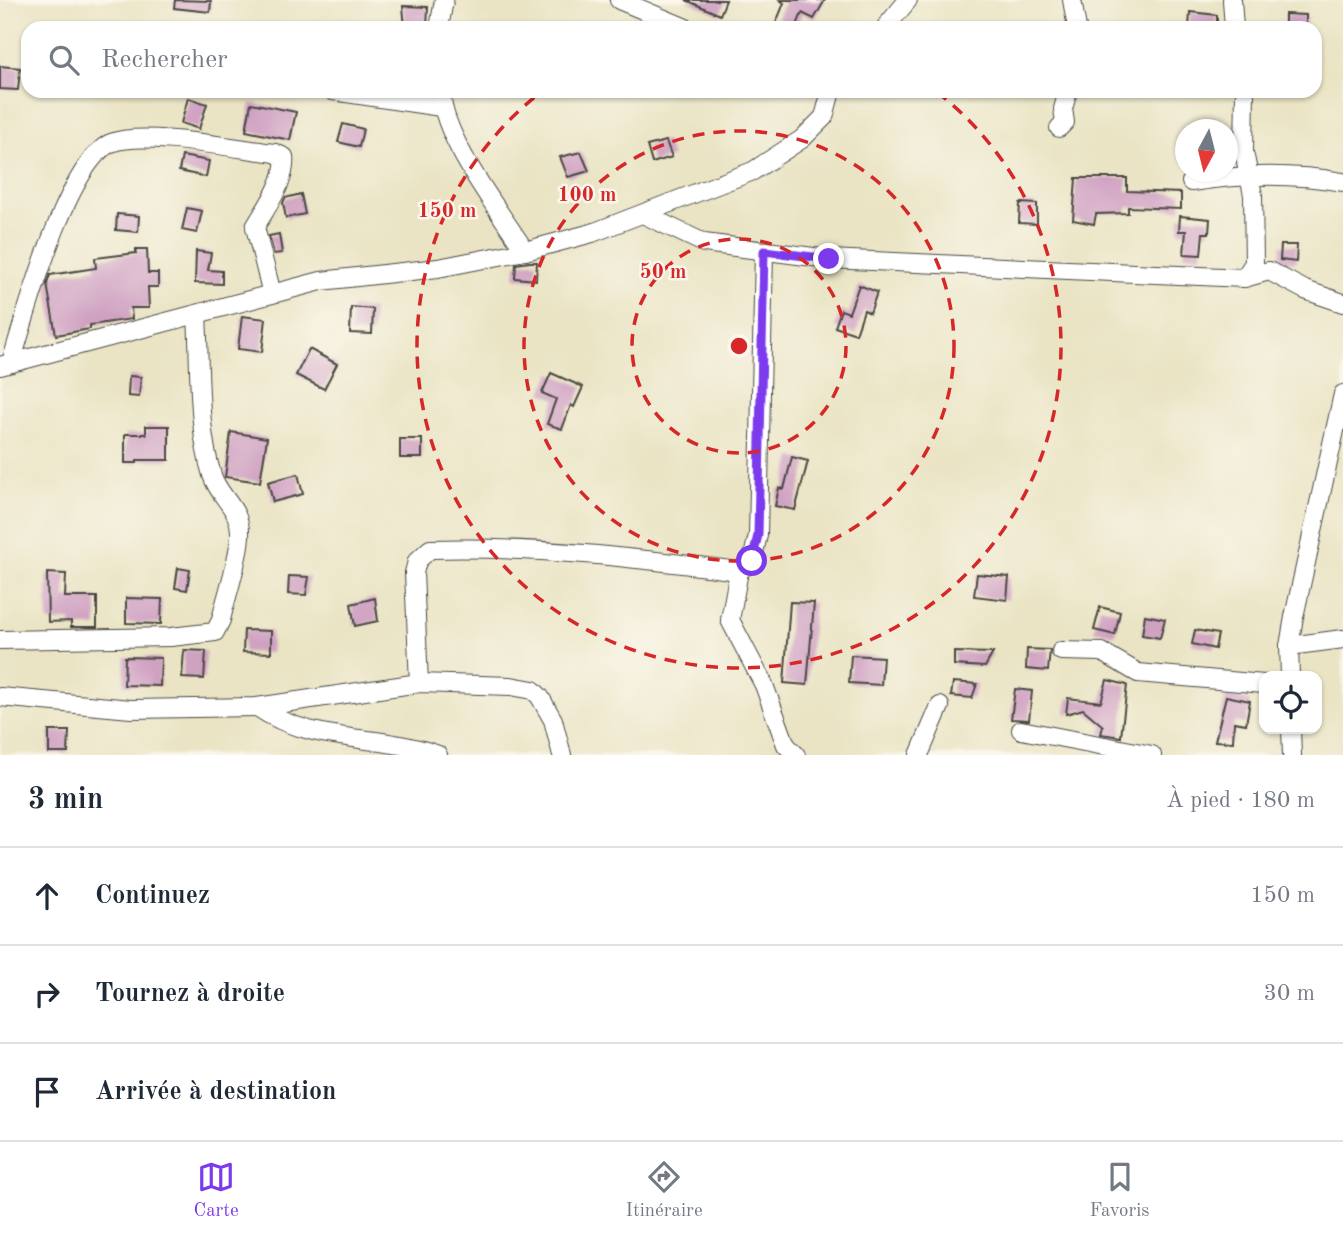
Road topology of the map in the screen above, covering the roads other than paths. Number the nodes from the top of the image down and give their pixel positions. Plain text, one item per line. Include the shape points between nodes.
1 (444, 0) edge
2 (619, 0) edge
3 (907, 0) edge
4 (1072, 0) edge
5 (1232, 0) edge
6 (440, 21) edge
7 (668, 21) edge
8 (890, 21) edge
9 (1076, 21) edge
10 (1234, 21) edge
11 (829, 98) edge
12 (1066, 98) edge
13 (1245, 98) edge
14 (441, 99) edge
15 (1059, 128) dead end
16 (1247, 175) junction
17 (1238, 176) edge
18 (1343, 182) edge
19 (645, 215) junction
20 (525, 251) junction
21 (764, 251) junction
22 (1244, 278) junction
23 (272, 294) junction
24 (1343, 303) edge
25 (197, 315) junction
26 (6, 364) edge
27 (1343, 394) edge
28 (739, 571) junction
29 (1343, 639) edge
30 (0, 640) edge
31 (1289, 646) junction
32 (1061, 651) dead end
33 (1290, 671) edge
34 (419, 683) junction
35 (1259, 684) edge
36 (0, 697) edge
37 (940, 706) dead end
38 (257, 708) junction
39 (1021, 730) dead end
40 (1291, 734) edge
41 (438, 755) edge
42 (562, 755) edge
43 (796, 755) edge
44 (919, 755) edge
45 (1152, 755) edge
46 (1292, 755) edge

1 - 6 street
2 - 7 street
3 - 8 street
4 - 9 street
5 - 10 street
11 - 19 street via 824,117 802,139 753,171
12 - 15 street via 1065,122
13 - 16 street
14 - 20 street via 466,159
16 - 17 street
16 - 18 street via 1304,175
16 - 22 street via 1253,195 1254,263
19 - 20 street
19 - 21 street via 704,243
20 - 23 street via 438,268 321,281
21 - 22 street via 829,259
21 - 28 street via 758,535 752,561
22 - 24 street via 1269,271
23 - 25 street
23 - 26 street via 255,227 272,198 284,156 136,138 110,143 94,157 74,190
25 - 26 street
25 - 30 street via 203,417 212,475 239,520 240,536 215,632
27 - 31 street
28 - 34 street via 624,556 430,549 417,562 414,573
28 - 43 street via 730,620 764,685 786,745
29 - 31 street
31 - 33 street
32 - 35 street via 1102,652 1138,673
34 - 38 street
34 - 42 street via 533,690 553,720
36 - 38 street via 131,709
37 - 44 street
38 - 41 street via 303,731
39 - 45 street
40 - 46 street

